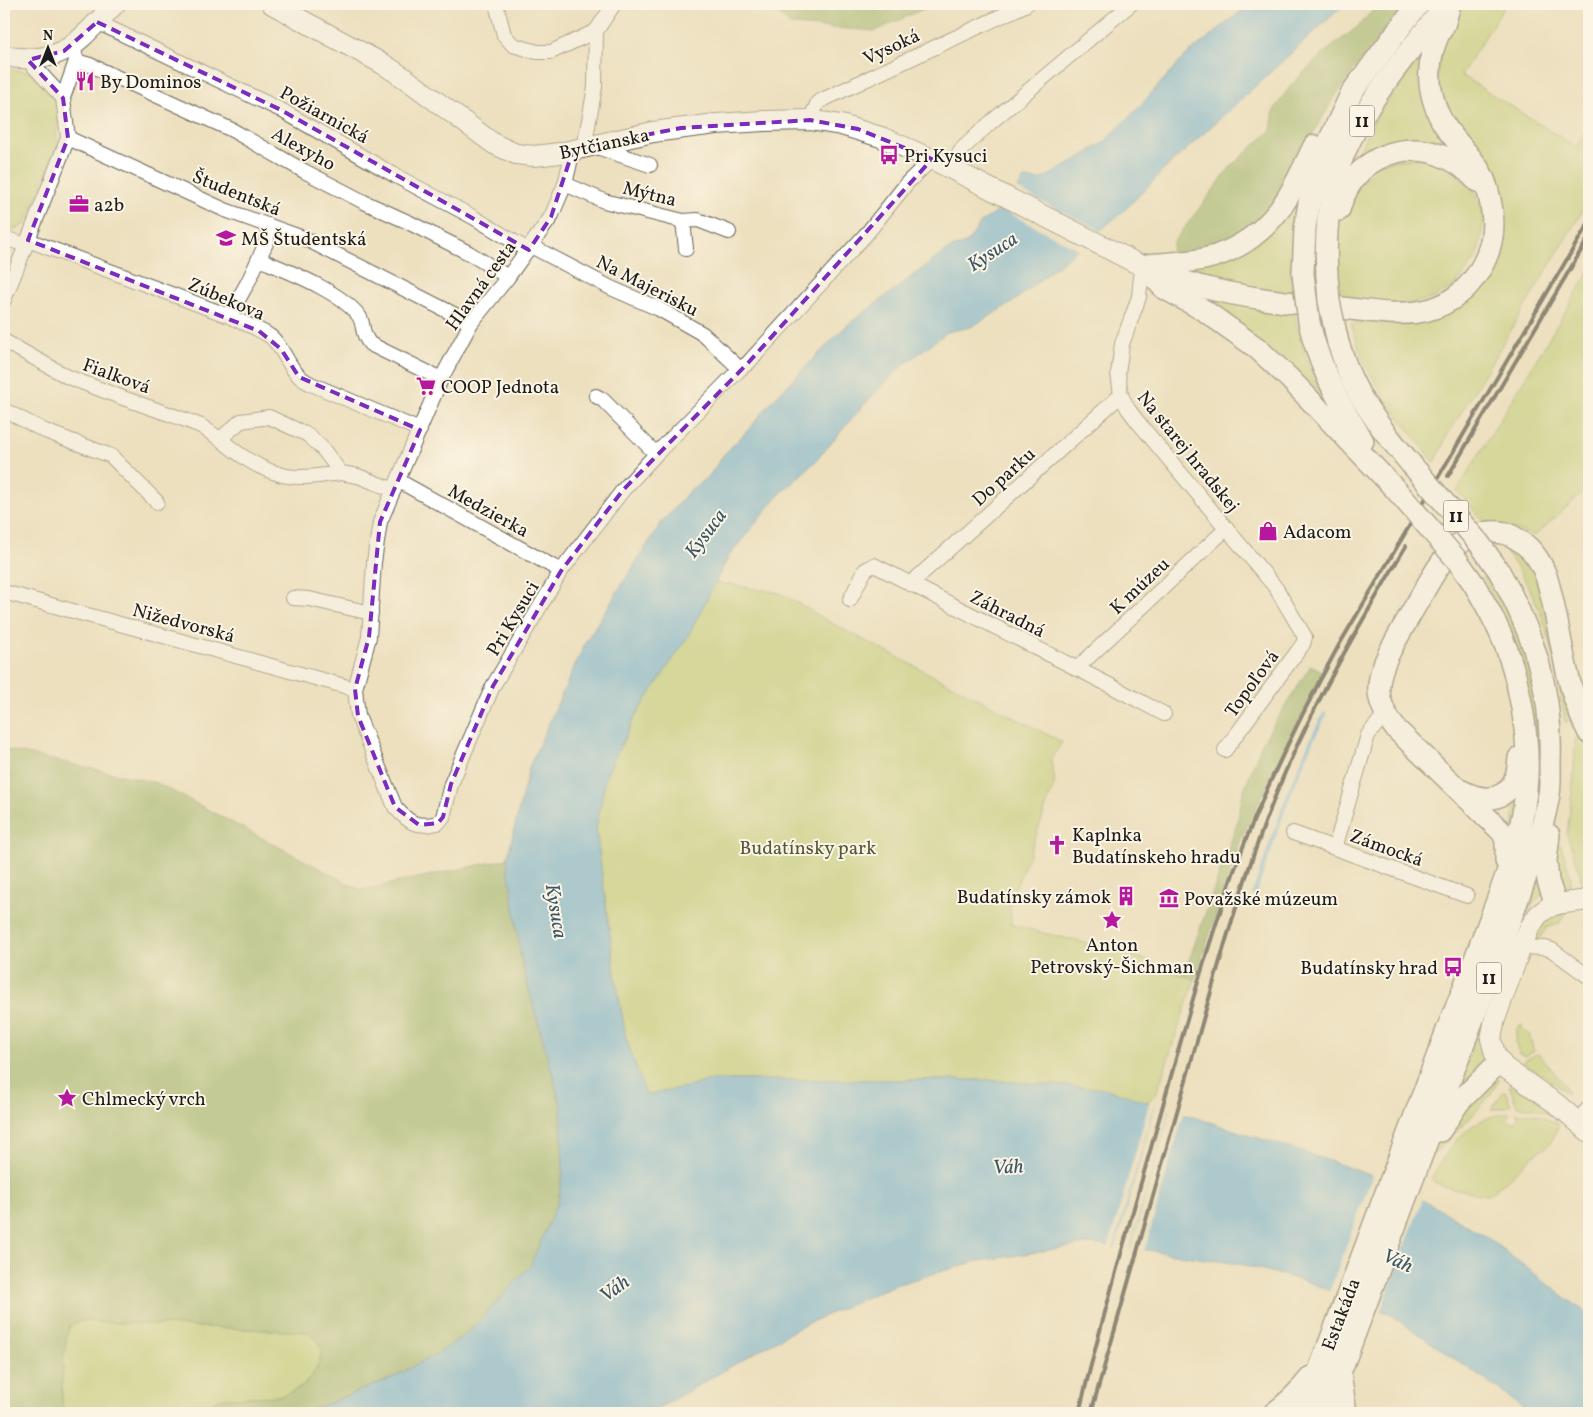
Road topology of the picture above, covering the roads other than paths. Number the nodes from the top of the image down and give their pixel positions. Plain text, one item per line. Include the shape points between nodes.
1 (115, 4) edge
2 (272, 4) edge
3 (496, 4) edge
4 (614, 4) edge
5 (1026, 4) edge
6 (1132, 4) edge
7 (1419, 4) edge
8 (1448, 4) edge
9 (97, 22) junction
10 (596, 31) junction
11 (75, 53) junction
12 (4, 56) edge
13 (28, 60) junction
14 (1352, 92) junction
15 (62, 98) junction
16 (810, 120) junction
17 (68, 138) junction
18 (583, 148) junction
19 (932, 159) junction
20 (650, 164) dead end
21 (958, 173) junction
22 (565, 184) junction
23 (1489, 199) junction
24 (684, 221) junction
25 (268, 225) junction
26 (728, 232) dead end
27 (4, 238) edge
28 (27, 242) junction
29 (530, 248) junction
30 (686, 249) dead end
31 (259, 259) junction
32 (1142, 266) junction
33 (1326, 267) junction
34 (508, 277) junction
35 (4, 300) edge
36 (229, 316) junction
37 (471, 323) junction
38 (4, 340) edge
39 (740, 369) junction
40 (441, 380) junction
41 (1121, 395) junction
42 (596, 396) dead end
43 (4, 410) edge
44 (420, 430) junction
45 (220, 439) junction
46 (656, 454) junction
47 (341, 473) junction
48 (396, 486) junction
49 (1397, 491) junction
50 (157, 502) dead end
51 (1227, 528) junction
52 (561, 571) junction
53 (910, 584) junction
54 (4, 592) edge
55 (293, 598) dead end
56 (850, 600) dead end
57 (370, 613) junction
58 (1305, 637) joint
59 (1076, 669) junction
60 (355, 689) junction
61 (1583, 702) edge
62 (1164, 714) dead end
63 (1384, 714) junction
64 (1522, 715) junction
65 (1589, 733) edge
66 (1225, 750) dead end
67 (1550, 786) junction
68 (1461, 791) junction
69 (438, 823) joint
70 (1293, 833) dead end
71 (1336, 848) junction
72 (1506, 874) junction
73 (1467, 896) dead end
74 (1589, 900) edge
75 (1556, 904) junction
76 (1521, 947) junction
77 (1589, 977) edge
78 (1499, 1062) junction
79 (1586, 1121) edge
80 (1418, 1167) junction
81 (1321, 1365) junction
82 (1340, 1373) junction
83 (1274, 1413) edge
84 (1303, 1413) edge
85 (1322, 1413) edge
86 (1346, 1413) edge

1 - 9 main road
2 - 18 main road, Bytčianska via 383,64 478,134 509,152 534,156
3 - 10 street via 504,35 512,45 537,52 551,52
4 - 10 street
5 - 16 street, Vysoká via 818,102
6 - 21 street via 962,149
7 - 14 main road, 11
8 - 23 main road via 1430,69 1433,97 1445,126 1479,168
8 - 33 main road, 11 via 1382,86 1349,144 1328,216
9 - 11 main road
9 - 29 street, Požiarnická via 282,110
10 - 18 street, Hlavná cesta via 595,87
11 - 13 main road
11 - 15 street
11 - 34 street, Alexyho via 90,65 232,130 304,171 469,253
12 - 13 main road
13 - 15 street
14 - 32 main road via 1334,107 1286,200 1263,228 1241,245 1205,259
14 - 49 main road, 11, bridge via 1314,182 1304,228 1303,274 1309,322 1322,366 1342,409
15 - 17 street
16 - 18 main road, Bytčianska via 681,128
16 - 19 main road, Bytčianska via 858,129
17 - 25 street, Študentská via 225,210
17 - 28 street
18 - 20 street
18 - 22 street, Hlavná cesta
19 - 21 main road, Bytčianska
19 - 39 street, Pri Kysuci via 748,364
21 - 32 main road, Bytčianska
22 - 24 street, Mýtna via 604,201
22 - 29 street, Hlavná cesta via 551,217
23 - 32 main road via 1492,237 1482,268 1459,294 1428,310 1380,312 1236,294 1201,287
23 - 33 main road via 1466,169 1442,155 1415,150 1388,154 1364,168 1346,189
24 - 26 street, Mýtna via 698,220
24 - 30 street
25 - 31 street via 267,241
25 - 37 street, Študentská via 306,239
27 - 28 street, Zúbekova
28 - 35 street
28 - 36 street, Zúbekova
29 - 34 street, Hlavná cesta
29 - 39 street, Na Majerisku via 659,309 703,334
31 - 36 street
31 - 40 street via 323,289 348,305 360,318 364,337 370,344
32 - 41 street, Na starej hradskej via 1139,297 1122,344 1119,363
32 - 49 main road via 1164,288 1205,311 1257,348
33 - 67 main road, 11, bridge via 1338,343 1354,384 1387,435 1499,571 1527,627 1543,679 1551,737
34 - 37 street, Hlavná cesta
36 - 44 street, Zúbekova via 271,337 299,377
37 - 40 street, Hlavná cesta
38 - 45 street, Fialková via 68,378 201,426
39 - 46 street, Pri Kysuci
40 - 44 street, Hlavná cesta
41 - 51 street, Na starej hradskej via 1138,422
41 - 53 street, Do parku
42 - 46 street
43 - 50 street via 45,431 111,456
44 - 48 street, Hlavná cesta
45 - 47 street, Fialková via 261,467 287,476
45 - 47 street via 241,421 269,417 308,435
46 - 52 street, Pri Kysuci via 623,490
47 - 48 street, Fialková
48 - 52 street, Medzierka
48 - 57 street, Hlavná cesta via 380,522
49 - 64 main road, 11, bridge via 1474,584 1509,656
51 - 58 street, Na starej hradskej via 1276,588
51 - 59 street, K múzeu
52 - 69 street, Pri Kysuci via 493,686 450,784 443,817
53 - 56 street, Záhradná via 874,565 865,570
53 - 59 street, Záhradná
54 - 60 street, Nižedvorská
55 - 57 street
57 - 60 street, Hlavná cesta via 369,637
58 - 66 street, Topoľová
59 - 62 street, Záhradná
60 - 69 street, Hlavná cesta via 358,716 395,806 411,822 426,826
61 - 63 main road via 1567,673 1542,566 1528,546 1518,539 1509,534 1487,532 1459,543 1439,565 1402,628 1379,679 1379,698
61 - 65 main road
63 - 68 main road via 1405,739
63 - 71 street via 1368,735
64 - 68 main road via 1517,775 1509,789 1500,796 1485,799
64 - 72 main road, 11 via 1527,755 1526,786 1520,826
67 - 75 main road via 1554,799 1546,860 1548,881
67 - 80 main road, 11 via 1535,850
68 - 72 main road via 1506,837
70 - 71 street, Zámocká
71 - 73 street, Zámocká
72 - 81 main road, Estakáda / 11
74 - 75 main road
75 - 76 main road via 1538,915
76 - 77 street via 1552,950
76 - 78 main road via 1491,1032 1492,1047
78 - 79 main road
78 - 80 main road via 1460,1102
80 - 82 main road, Estakáda / 11
81 - 83 main road via 1302,1389
81 - 84 main road, Estakáda
82 - 85 main road, Estakáda
82 - 86 main road

